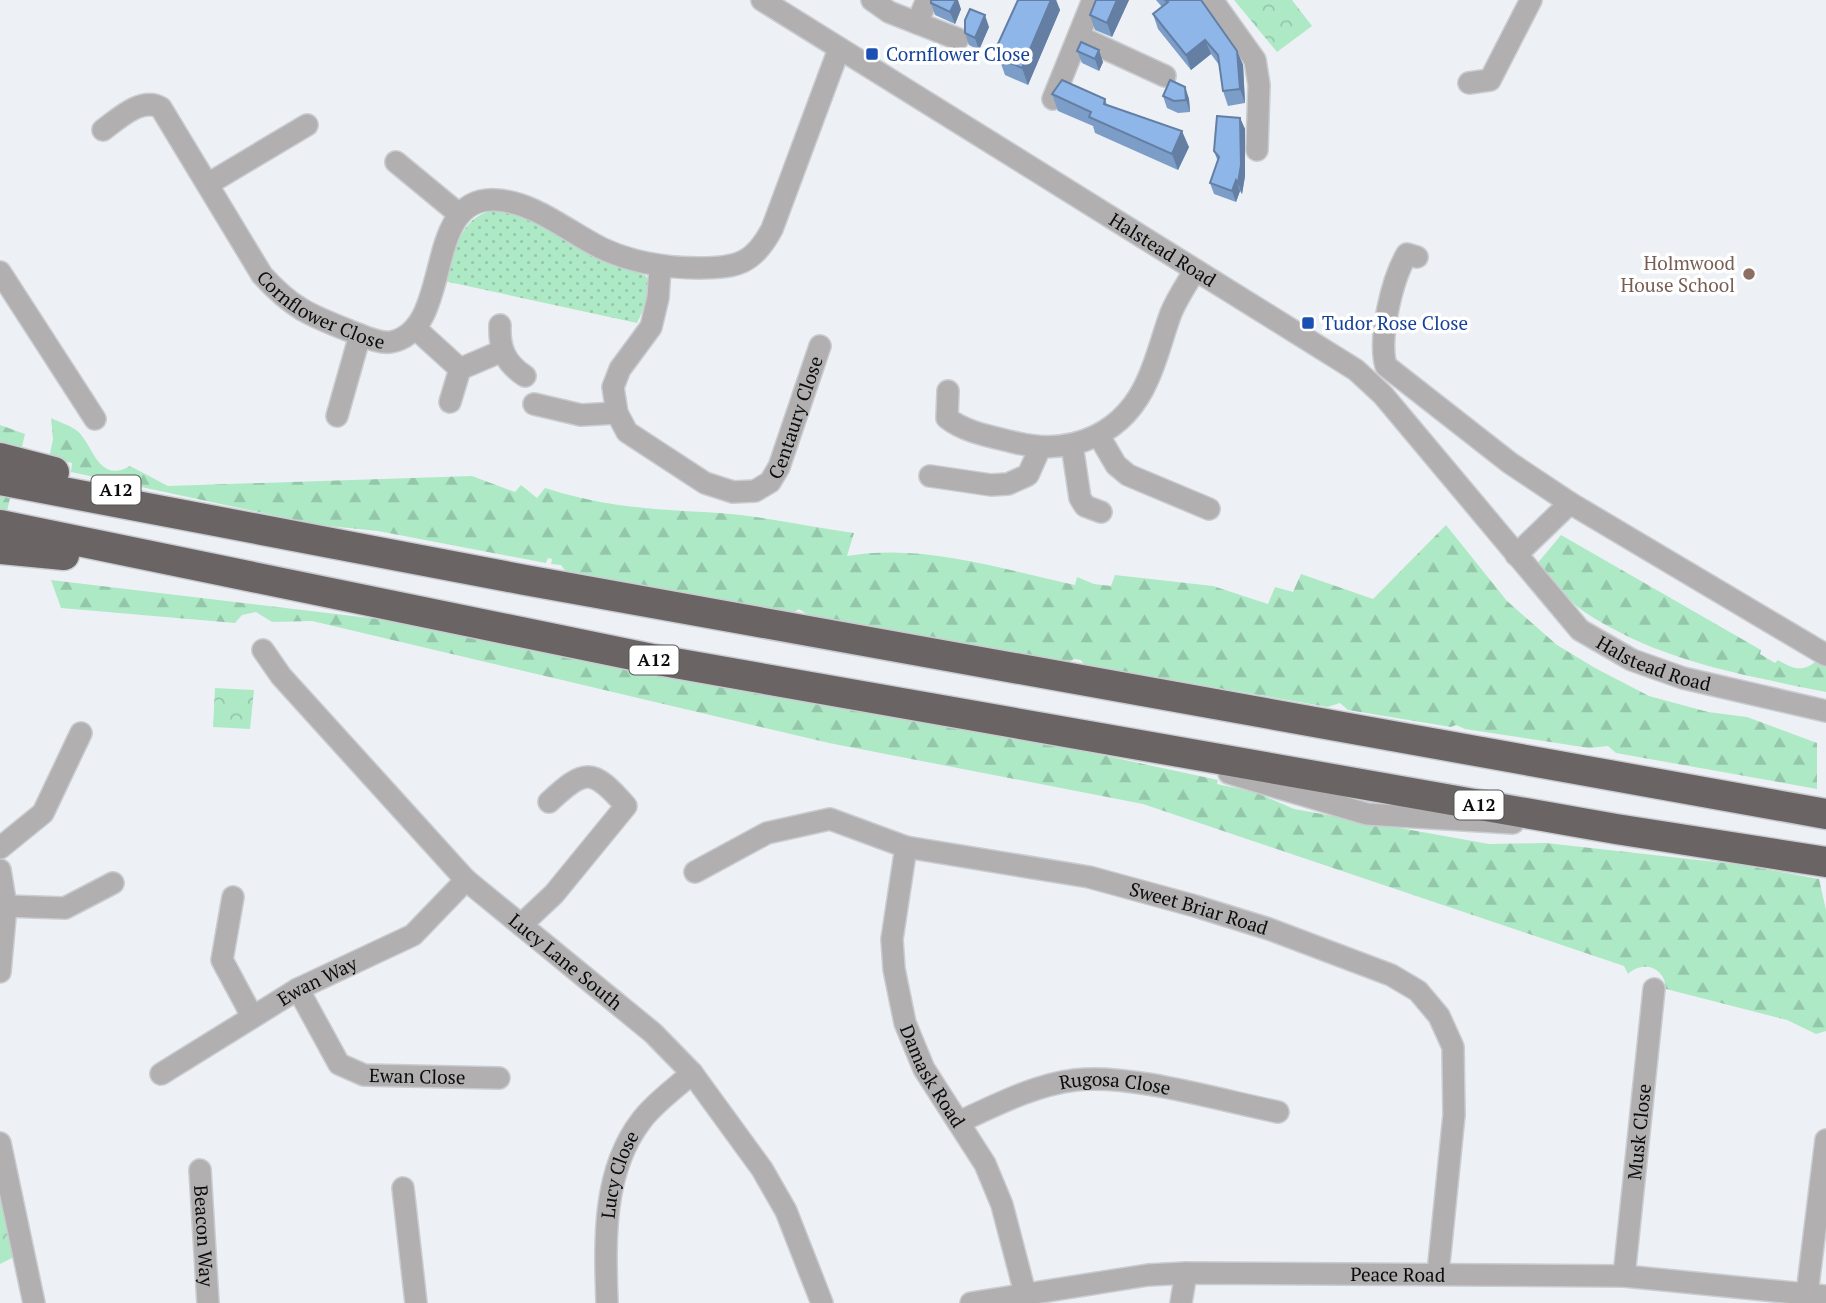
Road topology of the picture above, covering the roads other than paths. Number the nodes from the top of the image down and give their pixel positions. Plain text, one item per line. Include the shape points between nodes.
1 (762, 0) edge
2 (872, 0) edge
3 (927, 0) edge
4 (1093, 0) edge
5 (1212, 0) edge
6 (1531, 0) edge
7 (917, 23) junction
8 (1080, 37) junction
9 (958, 39) dead end
10 (839, 50) junction
11 (1165, 76) dead end
12 (1469, 83) dead end
13 (1053, 99) edge
14 (307, 125) dead end
15 (103, 130) dead end
16 (1256, 150) dead end
17 (396, 162) dead end
18 (208, 184) junction
19 (459, 214) junction
20 (1417, 257) dead end
21 (660, 268) junction
22 (1195, 270) junction
23 (0, 272) edge
24 (500, 325) dead end
25 (415, 328) junction
26 (360, 335) junction
27 (820, 346) dead end
28 (502, 351) junction
29 (460, 369) junction
30 (524, 376) dead end
31 (948, 391) dead end
32 (450, 402) dead end
33 (534, 404) dead end
34 (617, 413) junction
35 (337, 416) dead end
36 (95, 419) dead end
37 (1099, 436) junction
38 (1072, 445) junction
39 (1040, 448) junction
40 (0, 458) edge
41 (930, 476) dead end
42 (0, 480) edge
43 (1570, 503) junction
44 (1209, 509) dead end
45 (1101, 512) dead end
46 (0, 525) edge
47 (232, 525) junction
48 (0, 550) edge
49 (1516, 555) junction
50 (179, 564) junction
51 (263, 650) dead end
52 (1826, 655) edge
53 (1826, 711) edge
54 (81, 733) dead end
55 (548, 802) dead end
56 (1826, 814) edge
57 (906, 847) junction
58 (0, 848) edge
59 (1826, 862) edge
60 (0, 870) edge
61 (695, 873) dead end
62 (466, 880) junction
63 (113, 883) dead end
64 (233, 897) dead end
65 (6, 906) junction
66 (521, 925) junction
67 (0, 972) edge
68 (298, 989) junction
69 (1654, 989) dead end
70 (252, 1016) junction
71 (692, 1073) junction
72 (161, 1074) dead end
73 (499, 1078) dead end
74 (1278, 1112) dead end
75 (959, 1122) junction
76 (1826, 1140) edge
77 (0, 1143) edge
78 (200, 1170) dead end
79 (403, 1188) dead end
80 (1186, 1273) junction
81 (1438, 1273) junction
82 (1624, 1276) junction
83 (1025, 1293) junction
84 (1816, 1295) edge
85 (34, 1303) edge
86 (208, 1303) edge
87 (416, 1303) edge
88 (607, 1303) edge
89 (822, 1303) edge
90 (971, 1303) edge
91 (1181, 1303) edge

1 - 10 street, Halstead Road
2 - 7 street
3 - 7 street
4 - 8 street
5 - 16 street via 1255,60 1259,85
6 - 12 street via 1492,87
7 - 9 street
8 - 11 street
8 - 13 street
10 - 21 street via 762,248 749,260 718,268
10 - 22 street, Halstead Road
14 - 18 street
15 - 18 street, Cornflower Close via 139,106 161,108
17 - 19 street
18 - 26 street, Cornflower Close via 262,275 281,296 302,313
19 - 21 street via 490,199 509,200 603,249
19 - 25 street, Cornflower Close
20 - 43 street via 1407,254 1398,270 1381,351 1386,366 1510,463
21 - 34 street via 659,298 651,327 612,387
22 - 37 street via 1172,310 1148,379 1131,409
22 - 49 street, Halstead Road via 1356,369
23 - 36 street
24 - 28 street
25 - 26 street, Cornflower Close via 388,342
25 - 29 street
26 - 35 street
27 - 34 street, Centaury Close via 779,467 770,482 755,491 733,492 705,483 635,439
28 - 29 street
28 - 30 street
29 - 32 street
31 - 39 street via 947,418 953,423
33 - 34 street via 581,415
37 - 38 street
37 - 44 street via 1116,465 1128,475
38 - 39 street
38 - 45 street via 1080,498 1085,506
39 - 41 street via 1028,475 1008,484
40 - 47 highway, A12
42 - 47 highway, A12
43 - 49 street
43 - 52 street
46 - 50 highway, A12
47 - 56 highway, A12
48 - 50 highway, A12
49 - 53 street, Halstead Road via 1580,629 1632,660 1683,678
50 - 59 highway, A12 via 652,659
51 - 62 street, Lucy Lane South via 281,676
54 - 58 street via 43,813
55 - 66 street via 573,779 588,776 634,801 554,894
57 - 61 street, Sweet Briar Road via 830,819 767,833
57 - 75 street, Damask Road via 892,939 894,969 905,1023 924,1069
57 - 81 street, Sweet Briar Road via 1089,877 1195,906 1339,954 1418,991 1439,1016 1453,1047 1455,1083
60 - 65 street
62 - 66 street, Lucy Lane South
62 - 68 street, Ewan Way via 412,935
63 - 65 street via 65,908
64 - 70 street via 222,960
65 - 67 street
66 - 71 street, Lucy Lane South via 653,1033
68 - 70 street, Ewan Way
68 - 73 street, Ewan Close via 339,1064 364,1075
69 - 82 street, Musk Close
70 - 72 street, Ewan Way
71 - 88 street, Lucy Close via 641,1119 625,1147 608,1208
71 - 89 street, Lucy Lane South via 786,1211
74 - 75 street, Rugosa Close via 1125,1082 1077,1080 1014,1096
75 - 83 street, Damask Road via 985,1164 1002,1205
76 - 84 street
77 - 85 street
78 - 86 street, Beacon Way
79 - 87 street
80 - 81 street, Peace Road
80 - 83 street, Peace Road
80 - 91 street
81 - 82 street, Peace Road
82 - 84 street, Peace Road
83 - 90 street, Peace Road

